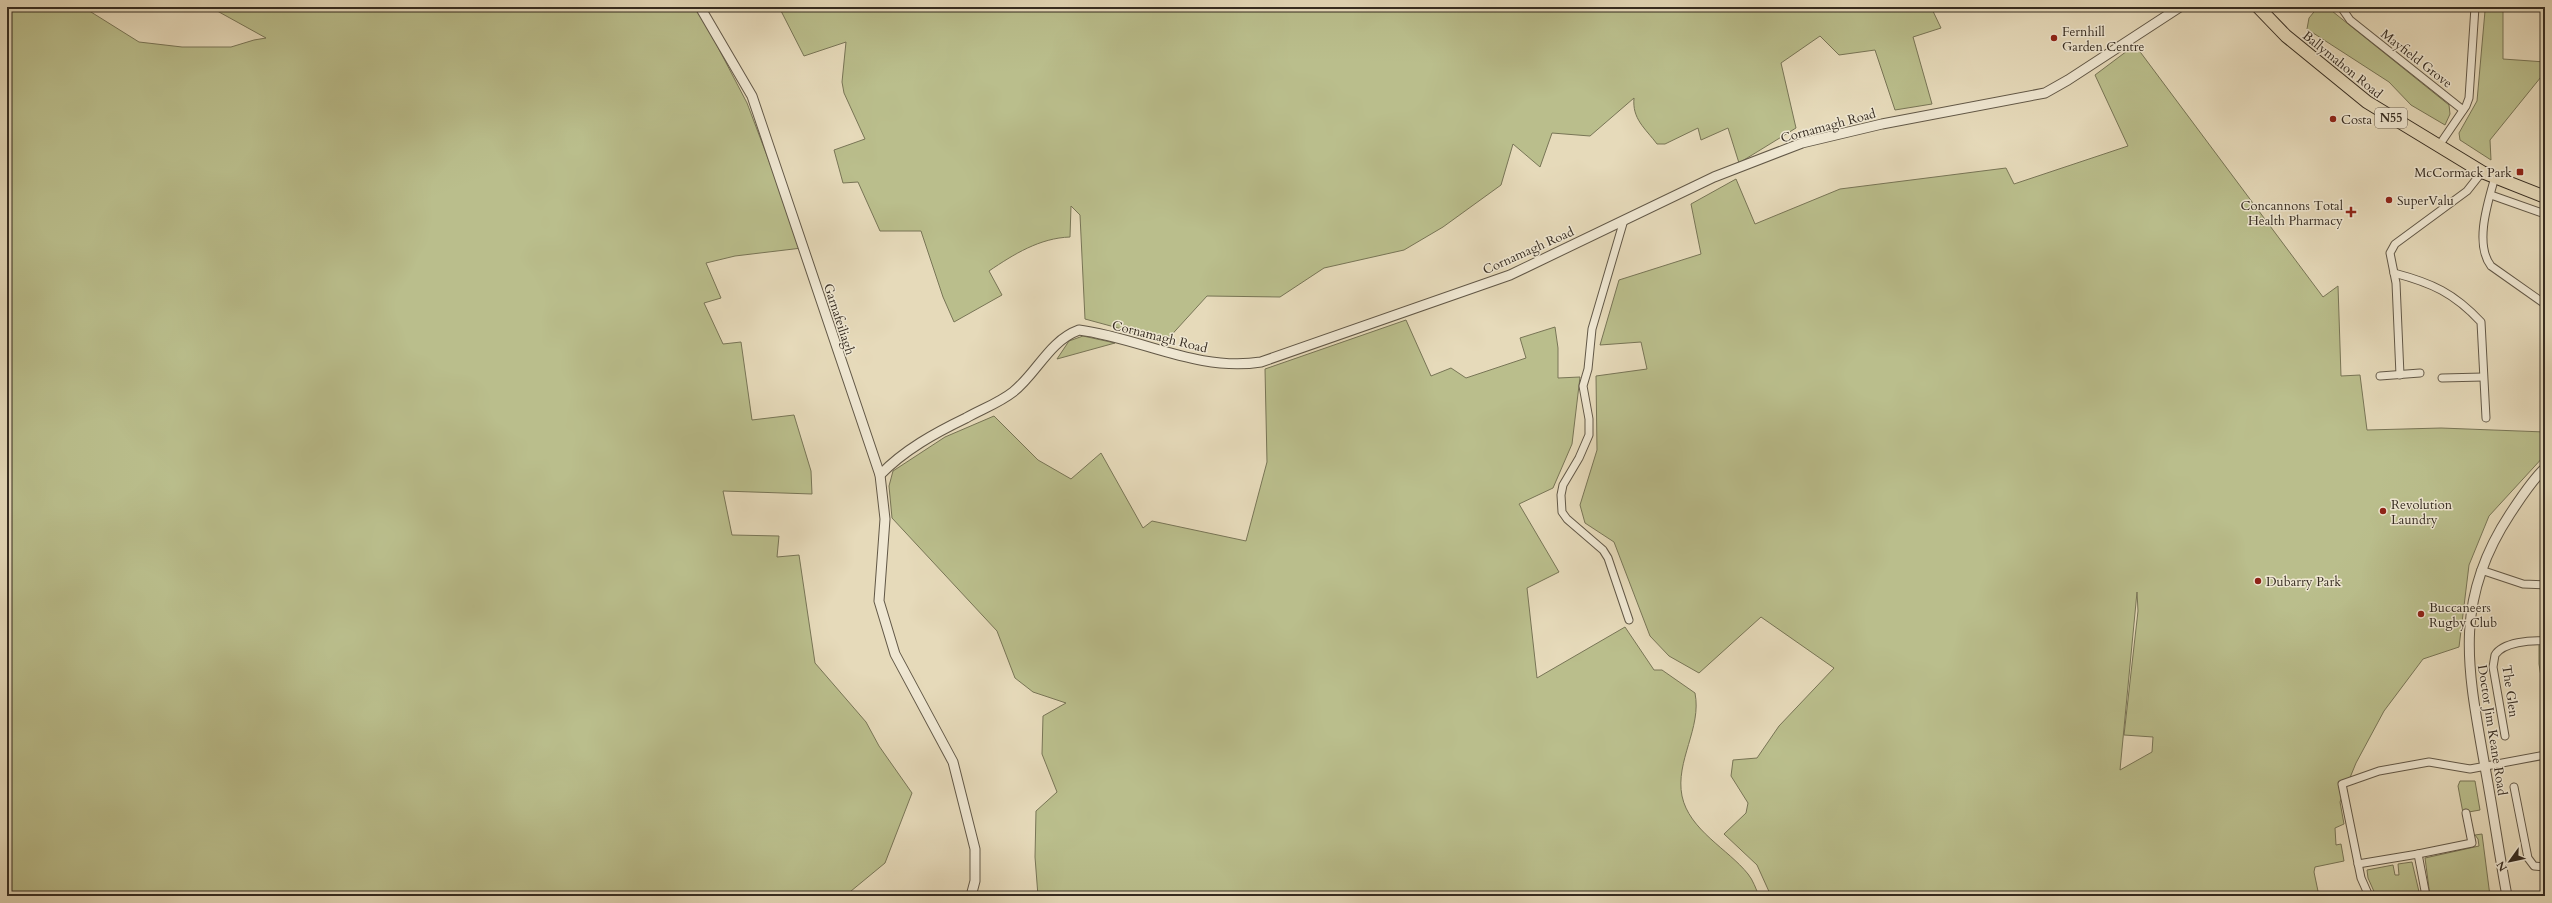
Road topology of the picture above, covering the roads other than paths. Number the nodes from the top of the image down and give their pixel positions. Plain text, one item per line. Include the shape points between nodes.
1 (700, 7) edge
2 (2180, 7) edge
3 (2258, 7) edge
4 (2341, 7) edge
5 (2475, 7) edge
6 (2463, 110) junction
7 (2438, 147) junction
8 (2482, 172) junction
9 (2495, 177) junction
10 (2491, 195) junction
11 (2545, 197) edge
12 (2545, 214) edge
13 (1624, 220) junction
14 (2394, 273) junction
15 (2545, 304) edge
16 (2420, 374) dead end
17 (2400, 375) junction
18 (2380, 376) dead end
19 (2483, 377) junction
20 (2442, 378) dead end
21 (2486, 418) dead end
22 (2545, 468) edge
23 (880, 474) junction
24 (2481, 570) junction
25 (2545, 585) edge
26 (1629, 620) dead end
27 (2545, 640) edge
28 (2506, 736) dead end
29 (2545, 755) edge
30 (2485, 766) junction
31 (2514, 787) dead end
32 (2466, 813) dead end
33 (2418, 854) junction
34 (2358, 864) junction
35 (2545, 867) edge
36 (971, 896) edge
37 (2369, 896) edge
38 (2426, 896) edge
39 (2507, 896) edge

1 - 23 street, Garnafeiliagh via 752,96
2 - 13 street, Cornamagh Road via 2045,93 1882,124 1802,143 1714,177
3 - 7 main road, Ballymahon Road / N55 via 2286,36 2367,102
4 - 6 street, Mayfield Grove via 2350,20
5 - 6 street, Mayfield Grove via 2469,98
6 - 7 street, Mayfield Grove
7 - 8 main road, Ballymahon Road / N55
8 - 9 main road, Ballymahon Road / N55
8 - 14 street via 2467,191 2395,244 2390,252
9 - 10 street
9 - 11 main road, Ballymahon Road / N55
10 - 12 street
10 - 15 street via 2484,233 2485,257 2491,266
13 - 23 street, Cornamagh Road via 1510,275 1261,362 1243,365 1203,362 1079,330 1066,335 1015,390 998,403 948,426 895,460
13 - 26 street via 1592,329 1588,369 1583,386 1589,418 1588,435 1579,458 1563,485 1561,495 1562,512 1567,519 1603,550 1608,558
14 - 17 street
14 - 19 street via 2421,280 2448,292 2481,322
16 - 17 street
17 - 18 street
19 - 20 street
19 - 21 street
22 - 24 street, Doctor Jim Keane Road via 2506,520
23 - 36 street, Garnafeiliagh via 885,519 879,601 895,654 953,762 975,849
24 - 25 street via 2523,584
24 - 30 street, Doctor Jim Keane Road via 2472,604 2468,644 2472,696
27 - 28 street, The Glen via 2507,647 2495,655 2494,667
29 - 30 street
30 - 34 street via 2462,769 2430,762 2379,771 2342,784
30 - 39 street, Doctor Jim Keane Road
31 - 35 street via 2528,858 2534,866
32 - 33 street via 2472,843
33 - 34 street
33 - 38 street
34 - 37 street via 2361,881

